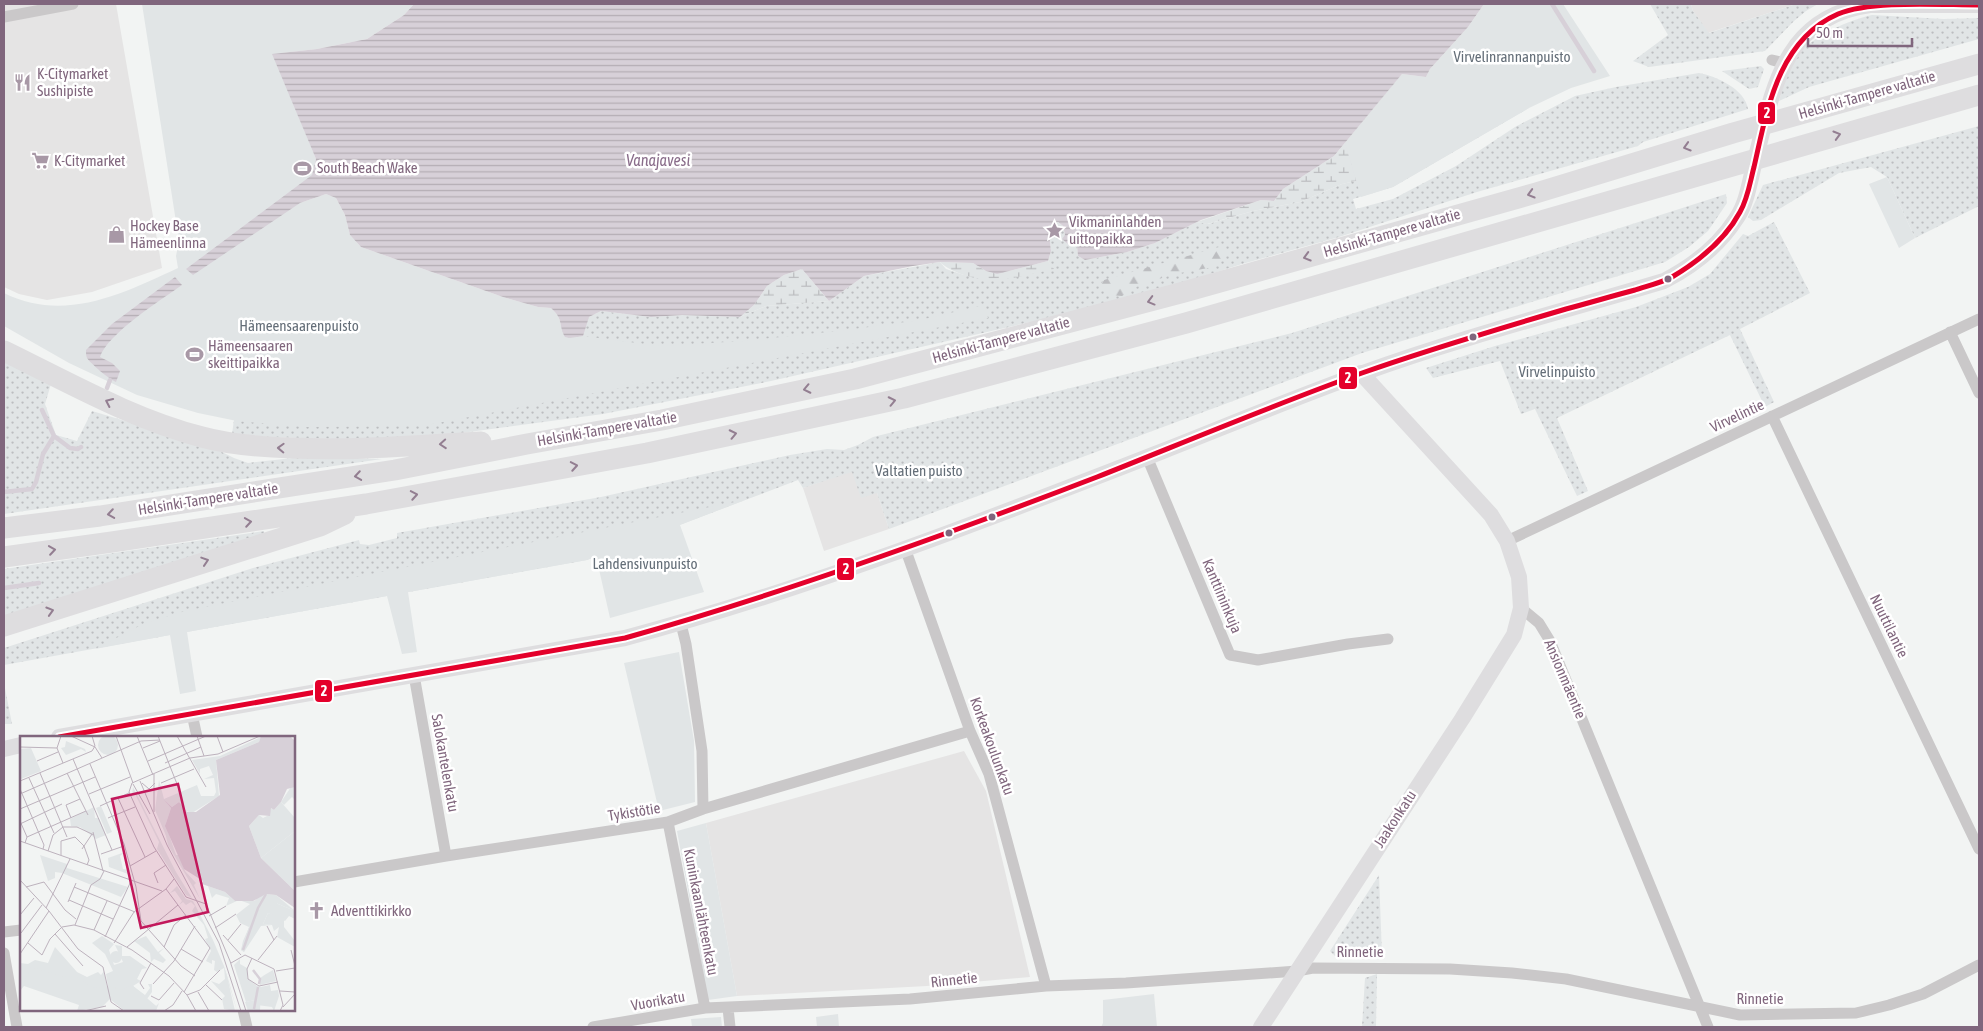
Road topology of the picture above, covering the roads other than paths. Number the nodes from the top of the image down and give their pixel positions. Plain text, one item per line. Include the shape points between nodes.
1 (73, 4) edge
2 (1979, 5) edge
3 (4, 18) edge
4 (1979, 64) edge
5 (1979, 95) edge
6 (1979, 319) edge
7 (1950, 332) junction
8 (4, 351) edge
9 (1361, 373) junction
10 (1979, 393) edge
11 (1772, 416) junction
12 (527, 444) junction
13 (1147, 457) junction
14 (366, 504) junction
15 (4, 528) edge
16 (1507, 541) junction
17 (905, 548) junction
18 (4, 557) edge
19 (1521, 608) junction
20 (681, 624) junction
21 (4, 626) edge
22 (1388, 639) dead end
23 (414, 675) junction
24 (192, 714) junction
25 (970, 731) junction
26 (65, 736) edge
27 (197, 736) edge
28 (20, 746) edge
29 (4, 749) edge
30 (703, 809) junction
31 (668, 822) junction
32 (1979, 849) edge
33 (446, 856) junction
34 (295, 882) edge
35 (20, 930) edge
36 (4, 932) edge
37 (4, 953) edge
38 (1979, 965) edge
39 (1297, 971) junction
40 (1046, 986) junction
41 (1699, 1006) junction
42 (705, 1008) junction
43 (728, 1008) junction
44 (243, 1011) edge
45 (17, 1027) edge
46 (247, 1027) edge
47 (593, 1027) edge
48 (730, 1027) edge
49 (1263, 1027) edge
50 (1708, 1027) edge

1 - 3 street
2 - 9 main road via 1855,7 1823,21 1808,32 1778,61 1746,198 1737,218 1721,240 1685,270 1664,281
4 -> 12 highway, Helsinki-Tampere valtatie via 1193,290 854,378 662,420
14 -> 5 highway, Helsinki-Tampere valtatie via 647,453 904,398 1186,323
6 - 7 street, Virvelintie
7 - 10 street
7 - 11 street, Virvelintie
12 -> 8 highway via 480,442 357,450 241,445 153,423
9 - 13 main road
9 - 16 main road via 1491,515
11 - 16 street, Virvelintie
11 - 32 street, Nuuttilantie
12 -> 15 highway, Helsinki-Tampere valtatie via 395,470
13 - 17 main road
13 - 22 street, Kanttiininkuja via 1230,654 1258,660
18 -> 14 highway, Helsinki-Tampere valtatie
21 -> 14 highway via 320,526
16 - 19 main road via 1519,577
17 - 20 main road
17 - 25 street, Korkeakoulunkatu
19 - 39 main road, Jaakonkatu via 1514,635 1492,671
19 - 41 street, Ansionmäentie via 1540,623 1550,641
20 - 23 main road via 626,638
20 - 30 street via 702,751
23 - 24 main road
23 - 33 street, Salokantelenkatu
24 - 26 main road
24 - 27 street
25 - 30 street, Tykistötie
25 - 40 street, Korkeakoulunkatu via 989,774
28 - 29 main road
30 - 31 street, Tykistötie
31 - 33 street, Tykistötie
31 - 42 street, Kuninkaanlähteenkatu
33 - 34 street, Tykistötie
35 - 36 street
37 - 45 street
38 - 41 street, Rinnetie via 1924,994 1856,1013 1740,1015
39 - 40 street, Rinnetie
39 - 41 street, Rinnetie via 1370,967 1512,973 1566,979
39 - 49 main road, Jaakonkatu
40 - 43 street, Rinnetie via 910,999
41 - 50 street, Ansionmäentie
42 - 43 street, Vuorikatu
42 - 47 street, Vuorikatu
43 - 48 street
44 - 46 street

